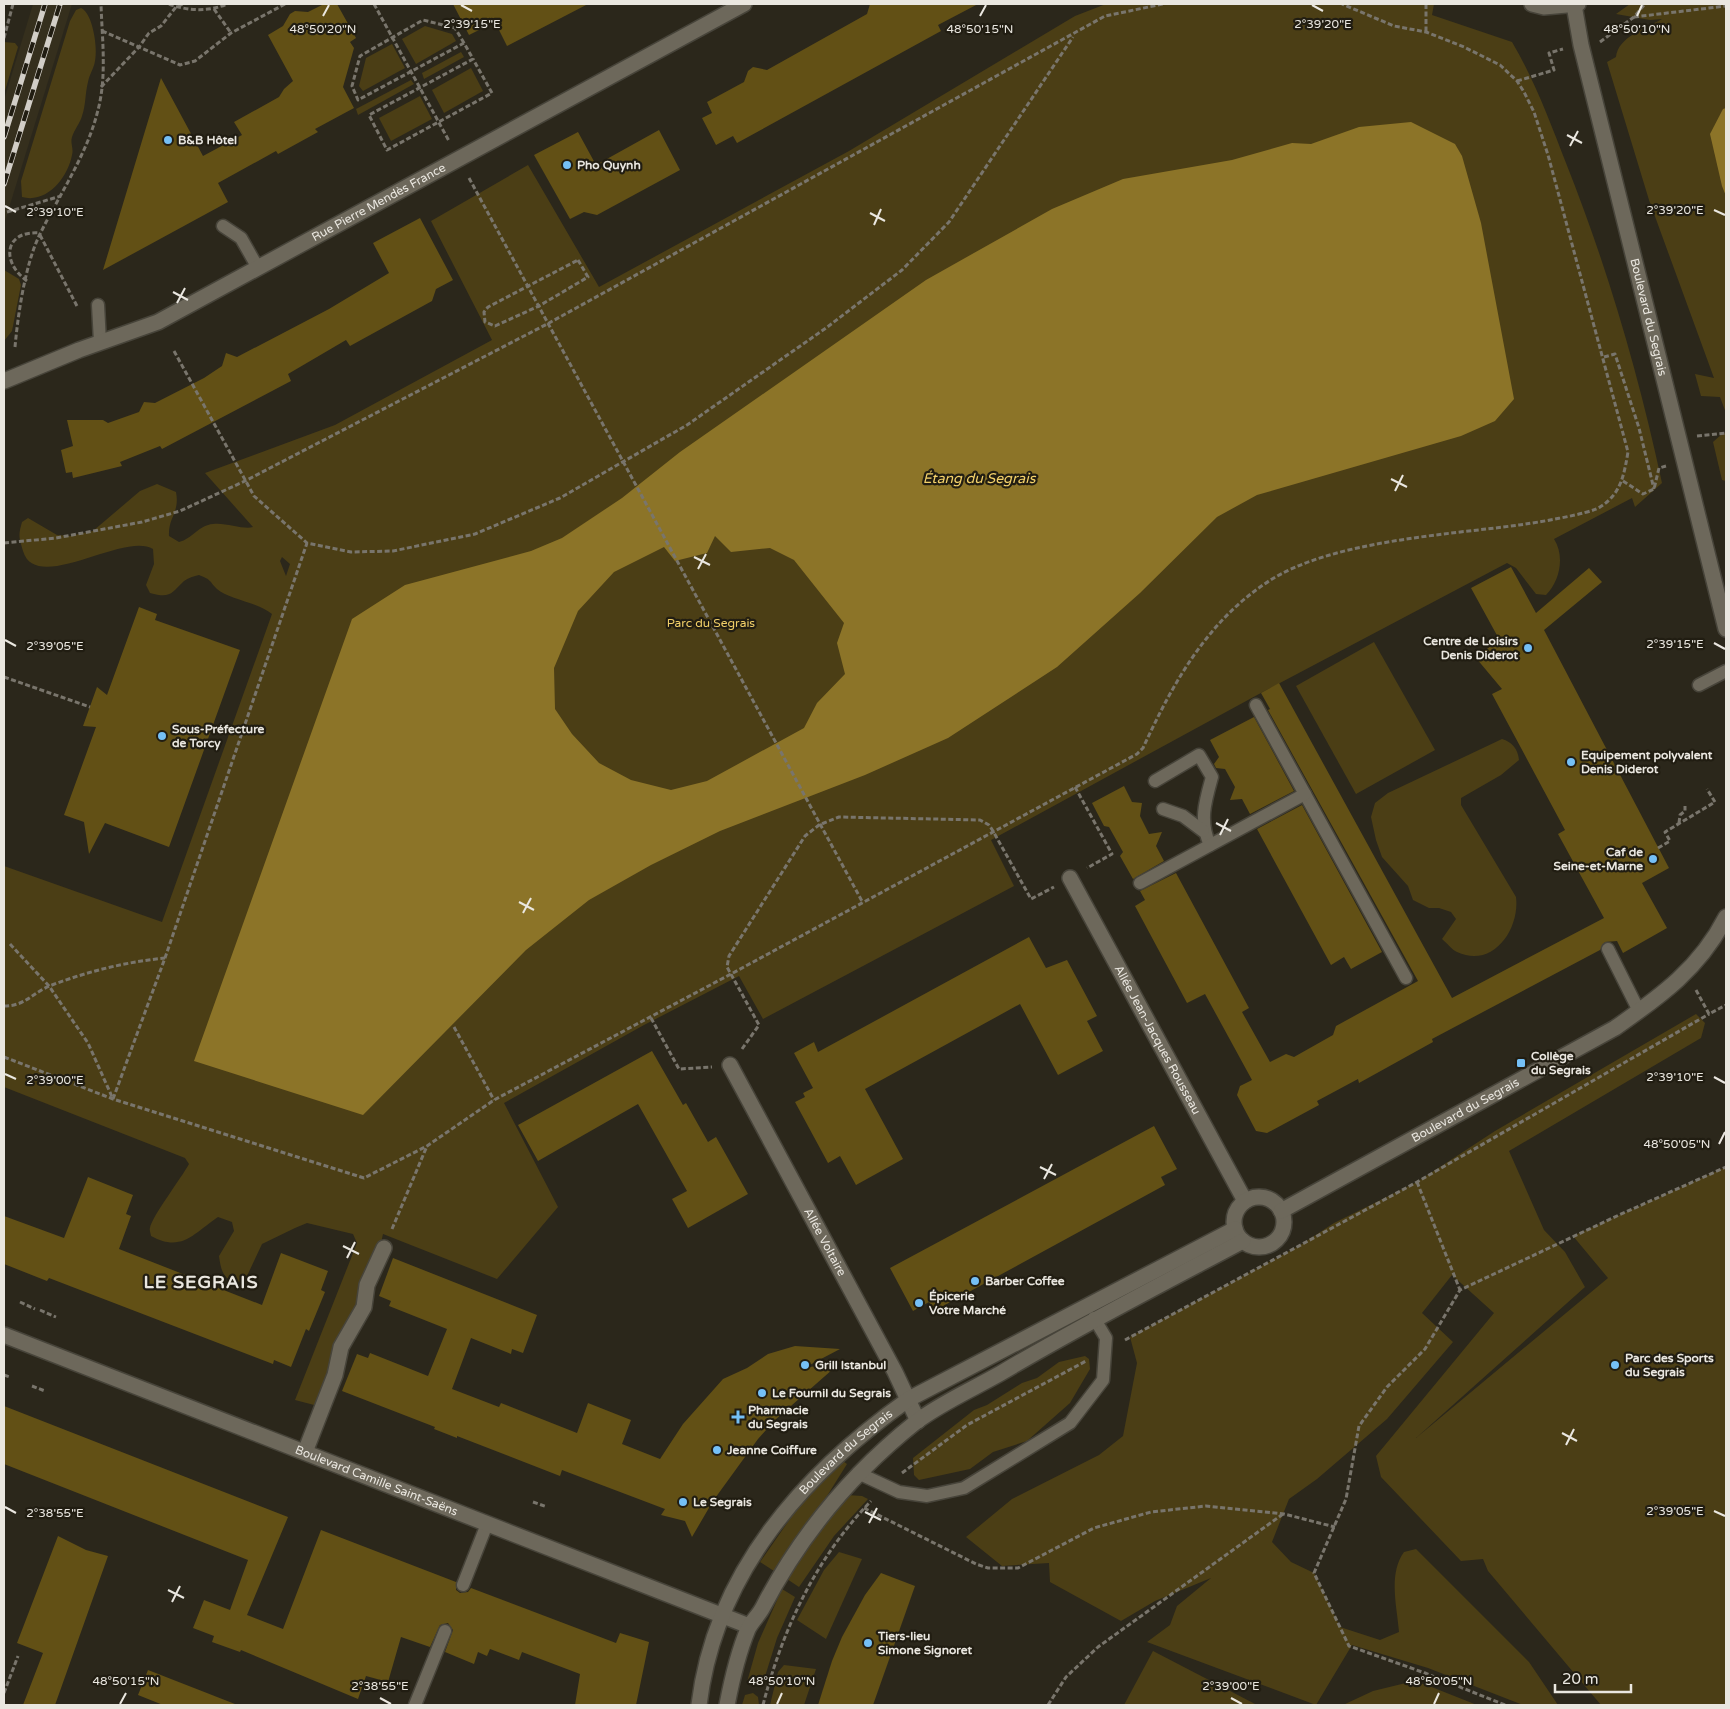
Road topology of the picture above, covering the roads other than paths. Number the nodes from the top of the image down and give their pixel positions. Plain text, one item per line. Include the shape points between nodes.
1 (744, 4) edge
2 (1532, 4) edge
3 (1576, 5) edge
4 (223, 226) dead end
5 (258, 268) junction
6 (98, 305) dead end
7 (100, 342) junction
8 (4, 381) edge
9 (1726, 629) edge
10 (1726, 671) edge
11 (1700, 685) dead end
12 (1256, 704) dead end
13 (1155, 781) dead end
14 (1305, 794) junction
15 (1163, 809) dead end
16 (1203, 831) junction
17 (1210, 845) junction
18 (1070, 878) road end
19 (1140, 883) dead end
20 (1726, 917) edge
21 (1608, 949) dead end
22 (1406, 978) dead end
23 (1639, 1011) junction
24 (730, 1065) road end
25 (1245, 1201) junction
26 (1281, 1211) junction
27 (1239, 1235) junction
28 (384, 1248) road end
29 (1094, 1318) junction
30 (4, 1335) edge
31 (909, 1399) junction
32 (918, 1421) junction
33 (305, 1452) junction
34 (858, 1473) junction
35 (487, 1524) junction
36 (463, 1585) dead end
37 (721, 1615) junction
38 (749, 1626) junction
39 (445, 1630) dead end
40 (415, 1705) edge
41 (699, 1705) edge
42 (728, 1705) edge

1 - 5 street, Rue Pierre Mendès France
2 - 3 street via 1544,7
3 - 9 street, Boulevard du Segrais via 1581,45
4 - 5 lane via 241,238
5 - 7 street, Rue Pierre Mendès France via 158,322
6 - 7 lane
7 - 8 street, Rue Pierre Mendès France
10 - 11 lane
12 - 14 lane
13 - 16 lane via 1200,755 1212,777 1206,797
14 - 17 lane
14 - 22 lane
15 - 16 lane via 1183,816
16 - 17 lane
17 - 19 lane
18 - 25 street, Allée Jean-Jacques Rousseau
20 - 23 street, Boulevard du Segrais via 1708,948 1687,972 1656,1001
21 - 23 lane
23 - 26 street, Boulevard du Segrais via 1615,1028
24 - 31 street, Allée Voltaire
25 - 26 street via 1260,1197 1268,1199
25 - 27 street via 1235,1214
26 - 27 street via 1283,1226 1276,1239 1261,1246
27 - 29 street, Boulevard du Segrais
27 - 31 street, Boulevard du Segrais
28 - 33 street via 367,1285 364,1307 341,1347 335,1375
29 - 32 street, Boulevard du Segrais
29 - 34 lane via 1106,1338 1103,1380 1070,1423 964,1488 927,1496 899,1492
30 - 33 street, Boulevard Camille Saint-Saëns
31 - 32 street, Allée Voltaire
31 - 37 street, Boulevard du Segrais via 868,1428 796,1496 749,1560
32 - 34 street, Boulevard du Segrais
33 - 35 street, Boulevard Camille Saint-Saëns
34 - 38 street, Boulevard du Segrais via 806,1535 762,1610
35 - 36 lane
35 - 37 street, Boulevard Camille Saint-Saëns
37 - 38 street, Boulevard Camille Saint-Saëns
37 - 41 street, Boulevard du Segrais via 702,1677
38 - 42 street, Boulevard du Segrais
39 - 40 lane

